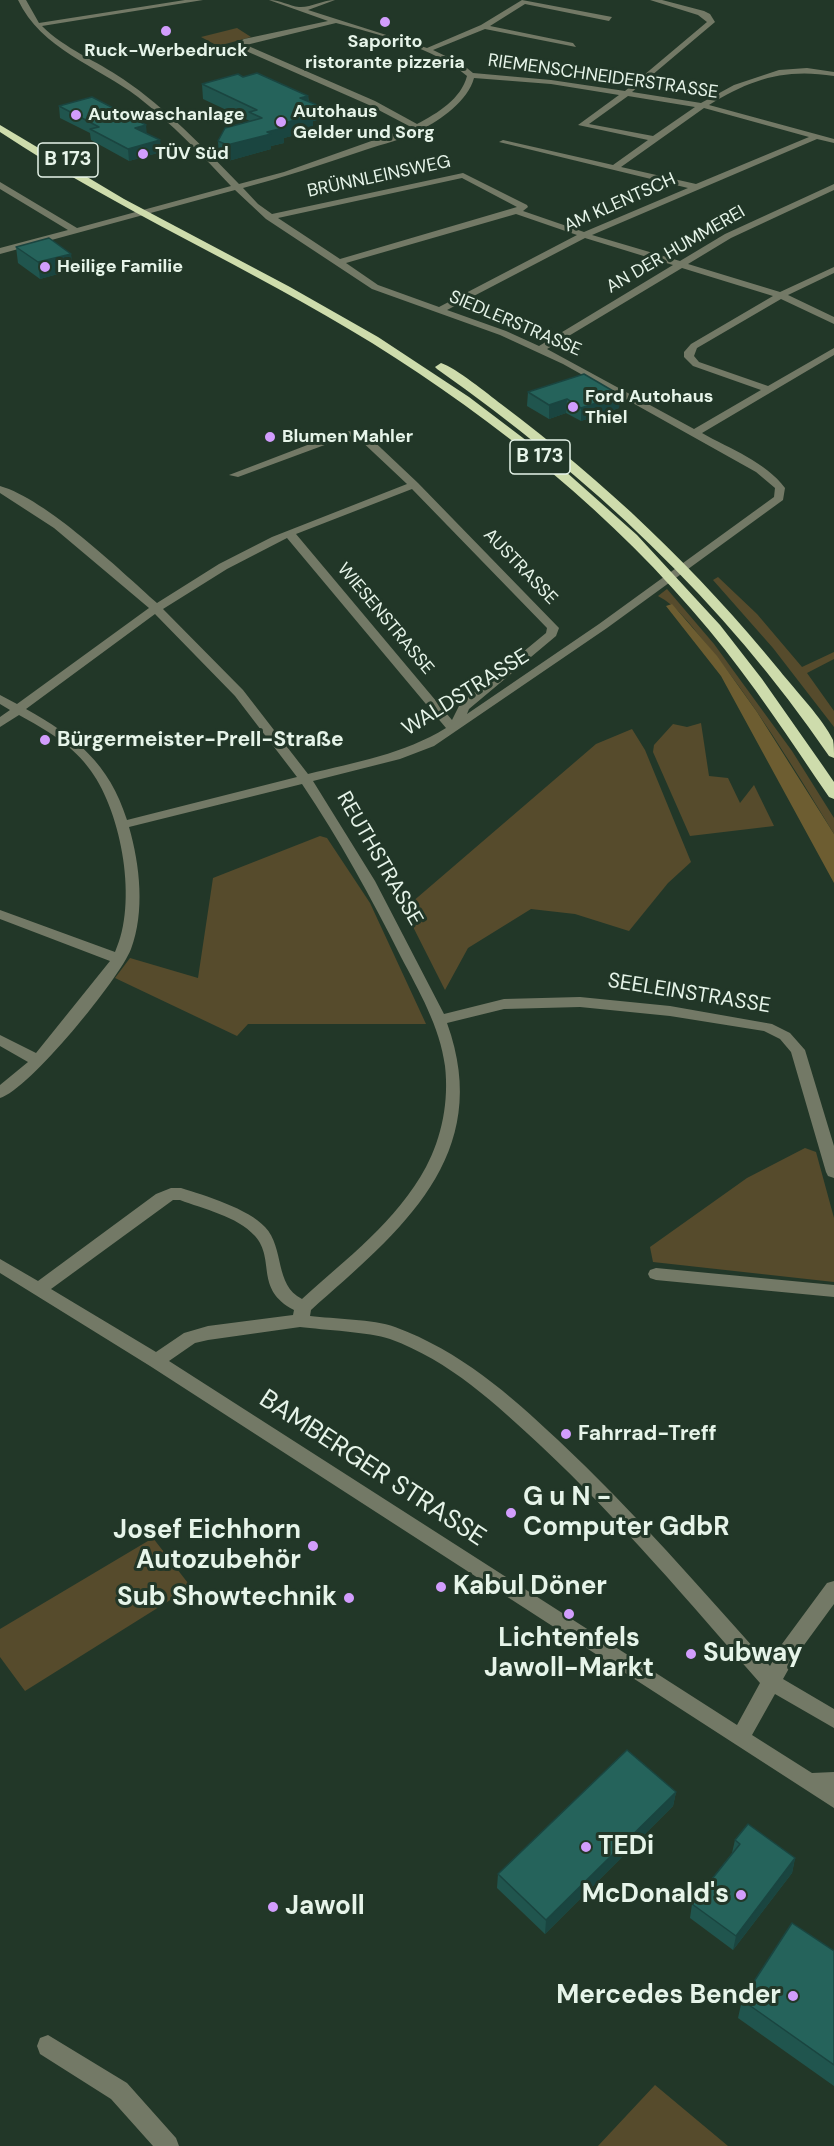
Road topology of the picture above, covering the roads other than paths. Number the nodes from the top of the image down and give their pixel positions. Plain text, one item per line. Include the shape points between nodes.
1 (22, 0) edge
2 (199, 0) edge
3 (273, 0) edge
4 (331, 0) edge
5 (654, 0) edge
6 (526, 1) edge
7 (300, 10) junction
8 (609, 19) dead end
9 (336, 21) junction
10 (37, 26) junction
11 (484, 27) junction
12 (573, 45) dead end
13 (428, 50) junction
14 (834, 74) edge
15 (471, 75) junction
16 (626, 94) junction
17 (704, 106) junction
18 (3, 123) edge
19 (419, 128) junction
20 (817, 136) junction
21 (656, 139) junction
22 (834, 141) edge
23 (503, 142) dead end
24 (615, 168) junction
25 (0, 185) edge
26 (834, 187) edge
27 (237, 188) junction
28 (696, 188) junction
29 (520, 209) junction
30 (269, 217) junction
31 (165, 220) junction
32 (76, 231) junction
33 (584, 235) junction
34 (0, 251) edge
35 (340, 262) junction
36 (677, 265) junction
37 (834, 270) edge
38 (781, 295) junction
39 (440, 310) junction
40 (834, 321) edge
41 (539, 350) junction
42 (834, 351) edge
43 (770, 390) junction
44 (695, 433) junction
45 (234, 475) dead end
46 (414, 485) junction
47 (780, 491) joint
48 (1, 492) edge
49 (289, 533) junction
50 (156, 607) junction
51 (0, 699) edge
52 (18, 709) junction
53 (0, 723) edge
54 (453, 729) junction
55 (834, 753) edge
56 (305, 780) junction
57 (834, 794) edge
58 (122, 825) junction
59 (0, 914) edge
60 (119, 959) junction
61 (441, 1020) junction
62 (0, 1040) edge
63 (37, 1060) junction
64 (0, 1093) edge
65 (834, 1172) edge
66 (0, 1265) edge
67 (656, 1274) dead end
68 (39, 1289) junction
69 (834, 1291) edge
70 (301, 1314) junction
71 (156, 1361) junction
72 (834, 1588) edge
73 (771, 1682) junction
74 (834, 1719) edge
75 (740, 1738) junction
76 (834, 1781) edge
77 (809, 1783) junction
78 (834, 1799) edge
79 (48, 2046) dead end
80 (168, 2146) edge

1 - 10 street
2 - 10 street
3 - 7 street
4 - 7 street
5 - 16 street via 707,16 710,25
6 - 8 street
6 - 11 street
7 - 9 street
9 - 13 street
9 - 19 street via 240,45
10 - 27 street, SIEDLERSTRASSE via 67,50 149,100
11 - 12 street
11 - 13 street
13 - 15 street via 462,65
14 - 17 street via 777,72 745,83
15 - 16 street, RIEMENSCHNEIDERSTRASSE
15 - 19 street via 468,87 456,101
16 - 17 street, RIEMENSCHNEIDERSTRASSE
16 - 21 street via 582,125
17 - 20 street, RIEMENSCHNEIDERSTRASSE
17 - 21 street
18 - 31 highway, B 173 via 140,201
18 - 31 highway, B 173 via 48,159 126,204
19 - 27 street via 336,159
20 - 22 street, RIEMENSCHNEIDERSTRASSE
20 - 28 street, AM KLENTSCH
21 - 24 street
23 - 24 street
24 - 28 street
25 - 32 street
26 - 36 street, AN DER HUMMEREI via 728,236
27 - 30 street, SIEDLERSTRASSE
27 - 32 street
28 - 33 street, AM KLENTSCH
29 - 30 street, BRÜNNLEINSWEG via 463,175
29 - 33 street, BRÜNNLEINSWEG
29 - 35 street
30 - 35 street, SIEDLERSTRASSE
31 - 55 highway, B 173 via 331,301 487,398 537,435 638,522 690,573 758,652
31 - 57 highway, B 173 via 378,342 472,404 532,450 670,577 741,659
32 - 34 street
33 - 36 street, BRÜNNLEINSWEG
33 - 39 street, AM KLENTSCH
35 - 39 street, SIEDLERSTRASSE via 375,287
36 - 38 street, BRÜNNLEINSWEG
36 - 41 street, AN DER HUMMEREI
37 - 38 street
38 - 40 street, BRÜNNLEINSWEG
38 - 43 street via 689,352 696,364
39 - 41 street, SIEDLERSTRASSE
41 - 44 street, SIEDLERSTRASSE
42 - 43 street
43 - 44 street
44 - 47 street, SIEDLERSTRASSE via 768,475
45 - 46 street, AUSTRASSE via 356,432
46 - 49 street
46 - 54 street, AUSTRASSE via 553,628 542,645 464,707
47 - 54 street, WALDSTRASSE via 772,504
48 - 50 street, REUTHSTRASSE via 45,516
49 - 50 street
49 - 54 street, WIESENSTRASSE
50 - 52 street
50 - 56 street, REUTHSTRASSE via 240,694
51 - 52 street
52 - 53 street
52 - 58 street via 79,750 96,768 111,792
54 - 56 street, WALDSTRASSE via 411,752
56 - 58 street, WALDSTRASSE
56 - 61 street, REUTHSTRASSE via 379,899
58 - 60 street via 131,875 132,914
59 - 60 street
60 - 63 street
61 - 65 street, SEELEINSTRASSE via 504,1004 561,1002 670,1011 767,1027 785,1036 798,1050
61 - 70 street, REUTHSTRASSE via 452,1064 453,1105 446,1143 435,1168 399,1218
62 - 63 street
63 - 64 street
66 - 68 street, BAMBERGER STRASSE
67 - 69 street
68 - 70 street via 162,1198 181,1194 251,1223 262,1233 279,1287
68 - 71 street, BAMBERGER STRASSE
70 - 71 street via 190,1338
70 - 73 street via 390,1332 458,1365 514,1410 587,1478
71 - 75 street, BAMBERGER STRASSE
72 - 73 street
73 - 74 street
73 - 75 street
75 - 77 street, BAMBERGER STRASSE
76 - 77 street
77 - 78 street, BAMBERGER STRASSE
79 - 80 street via 119,2091

